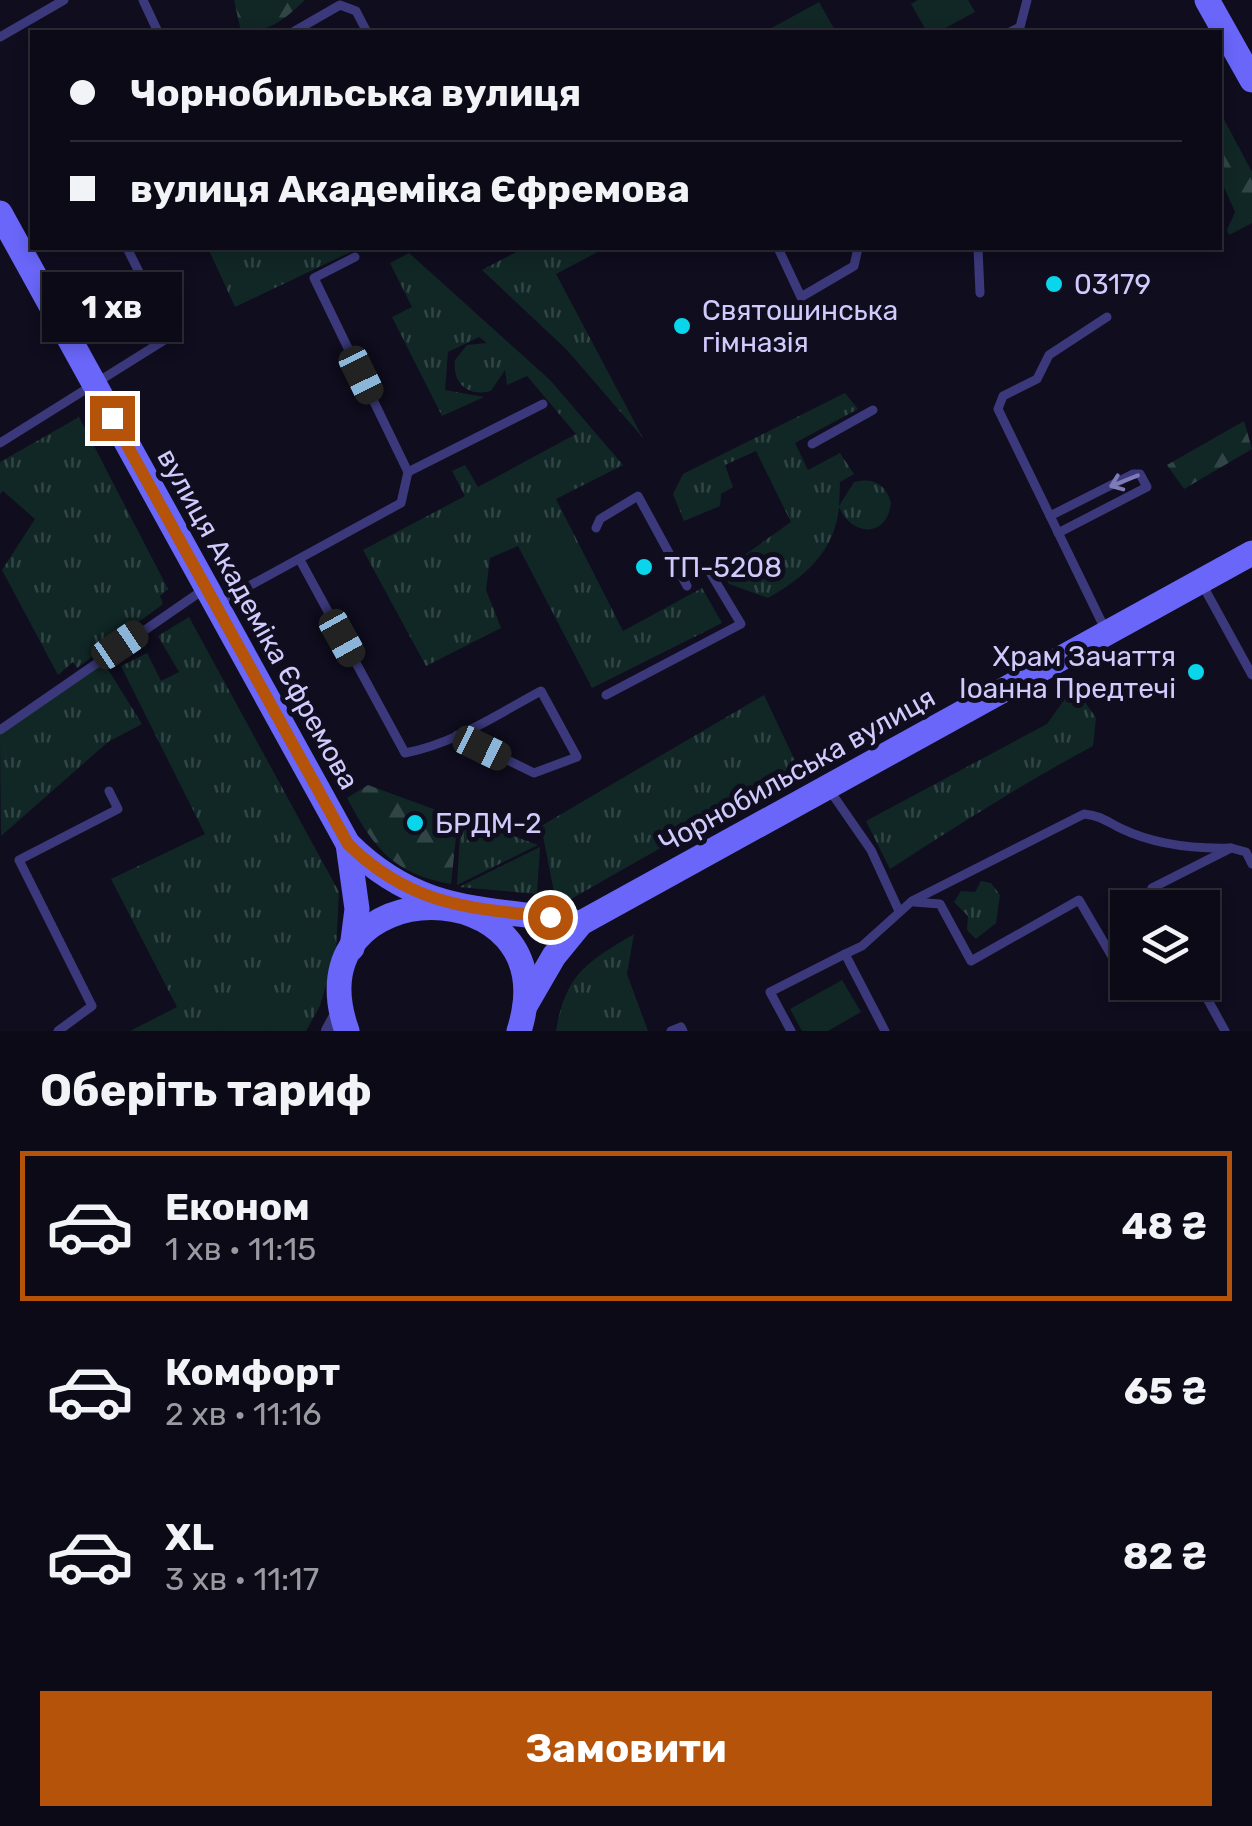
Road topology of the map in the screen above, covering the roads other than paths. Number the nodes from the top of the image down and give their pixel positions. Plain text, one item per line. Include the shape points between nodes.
1 (64, 0) edge
2 (143, 0) edge
3 (1026, 0) edge
4 (1208, 0) edge
5 (157, 30) edge
6 (296, 30) edge
7 (366, 30) edge
8 (1014, 30) edge
9 (1228, 34) junction
10 (1, 35) edge
11 (1252, 53) edge
12 (1252, 80) edge
13 (0, 212) edge
14 (128, 250) edge
15 (779, 250) edge
16 (858, 250) edge
17 (978, 250) edge
18 (355, 256) dead end
19 (980, 293) dead end
20 (1107, 317) dead end
21 (94, 386) junction
22 (544, 404) dead end
23 (873, 410) dead end
24 (0, 442) edge
25 (812, 444) dead end
26 (408, 472) junction
27 (1050, 516) junction
28 (596, 528) dead end
29 (1058, 532) junction
30 (1252, 554) edge
31 (300, 560) junction
32 (711, 574) dead end
33 (1200, 582) junction
34 (688, 586) dead end
35 (211, 596) junction
36 (1108, 633) junction
37 (1252, 675) edge
38 (606, 694) dead end
39 (0, 730) edge
40 (456, 736) junction
41 (828, 787) junction
42 (109, 791) dead end
43 (348, 844) junction
44 (1232, 848) junction
45 (1252, 864) edge
46 (1153, 890) edge
47 (912, 901) junction
48 (454, 906) junction
49 (899, 911) junction
50 (581, 923) junction
51 (351, 950) junction
52 (1110, 953) edge
53 (845, 954) junction
54 (1208, 1000) edge
55 (520, 1024) edge
56 (339, 1025) edge
57 (58, 1031) edge
58 (670, 1031) edge
59 (683, 1031) edge
60 (791, 1031) edge
61 (885, 1031) edge
62 (1224, 1031) edge

1 - 10 lane
2 - 5 lane
3 - 8 lane
4 - 9 main road
6 - 7 lane via 340,5 356,11
9 - 11 lane
9 - 12 main road
13 - 21 main road, вулиця Академіка Єфремова
14 - 21 lane via 171,336
15 - 16 lane via 801,296 854,266
17 - 19 lane
18 - 26 lane via 314,278
20 - 27 lane via 1049,355 1037,379 1003,396 998,409
21 - 24 lane
21 - 35 main road, вулиця Академіка Єфремова
22 - 26 lane
23 - 25 lane
26 - 31 lane via 401,503
27 - 29 lane
29 -> 27 lane via 1147,487 1133,474
28 - 34 lane via 638,496
29 - 36 lane
30 - 33 main road, Чорнобильська вулиця
31 - 35 lane
31 - 40 lane via 405,753
32 - 38 lane via 741,624
33 - 36 main road, Чорнобильська вулиця
33 - 37 lane
35 - 39 lane
35 - 43 main road, вулиця Академіка Єфремова
36 - 41 main road, Чорнобильська вулиця
40 - 40 lane via 540,692 577,757 534,773
41 - 49 lane via 863,837
41 - 50 main road, Чорнобильська вулиця
42 - 57 lane via 118,809 19,860 92,1006
43 - 48 main road, вулиця Академіка Єфремова via 378,874
43 - 51 main road, вулиця Академіка Єфремова via 357,909
44 - 45 lane via 1246,852
44 - 46 lane
44 - 47 lane via 1194,849 1084,814
47 - 49 lane
47 - 52 lane via 940,904 971,961 1080,900
48 - 50 main road
48 - 51 main road via 395,911
48 - 55 main road via 478,916 515,954 523,980
49 - 53 lane
50 - 55 main road, Чорнобильська вулиця via 554,956
51 - 56 main road, вулиця Академіка Єфремова via 340,982
53 - 60 lane via 770,992
53 - 61 lane
54 - 62 lane
58 - 59 lane

